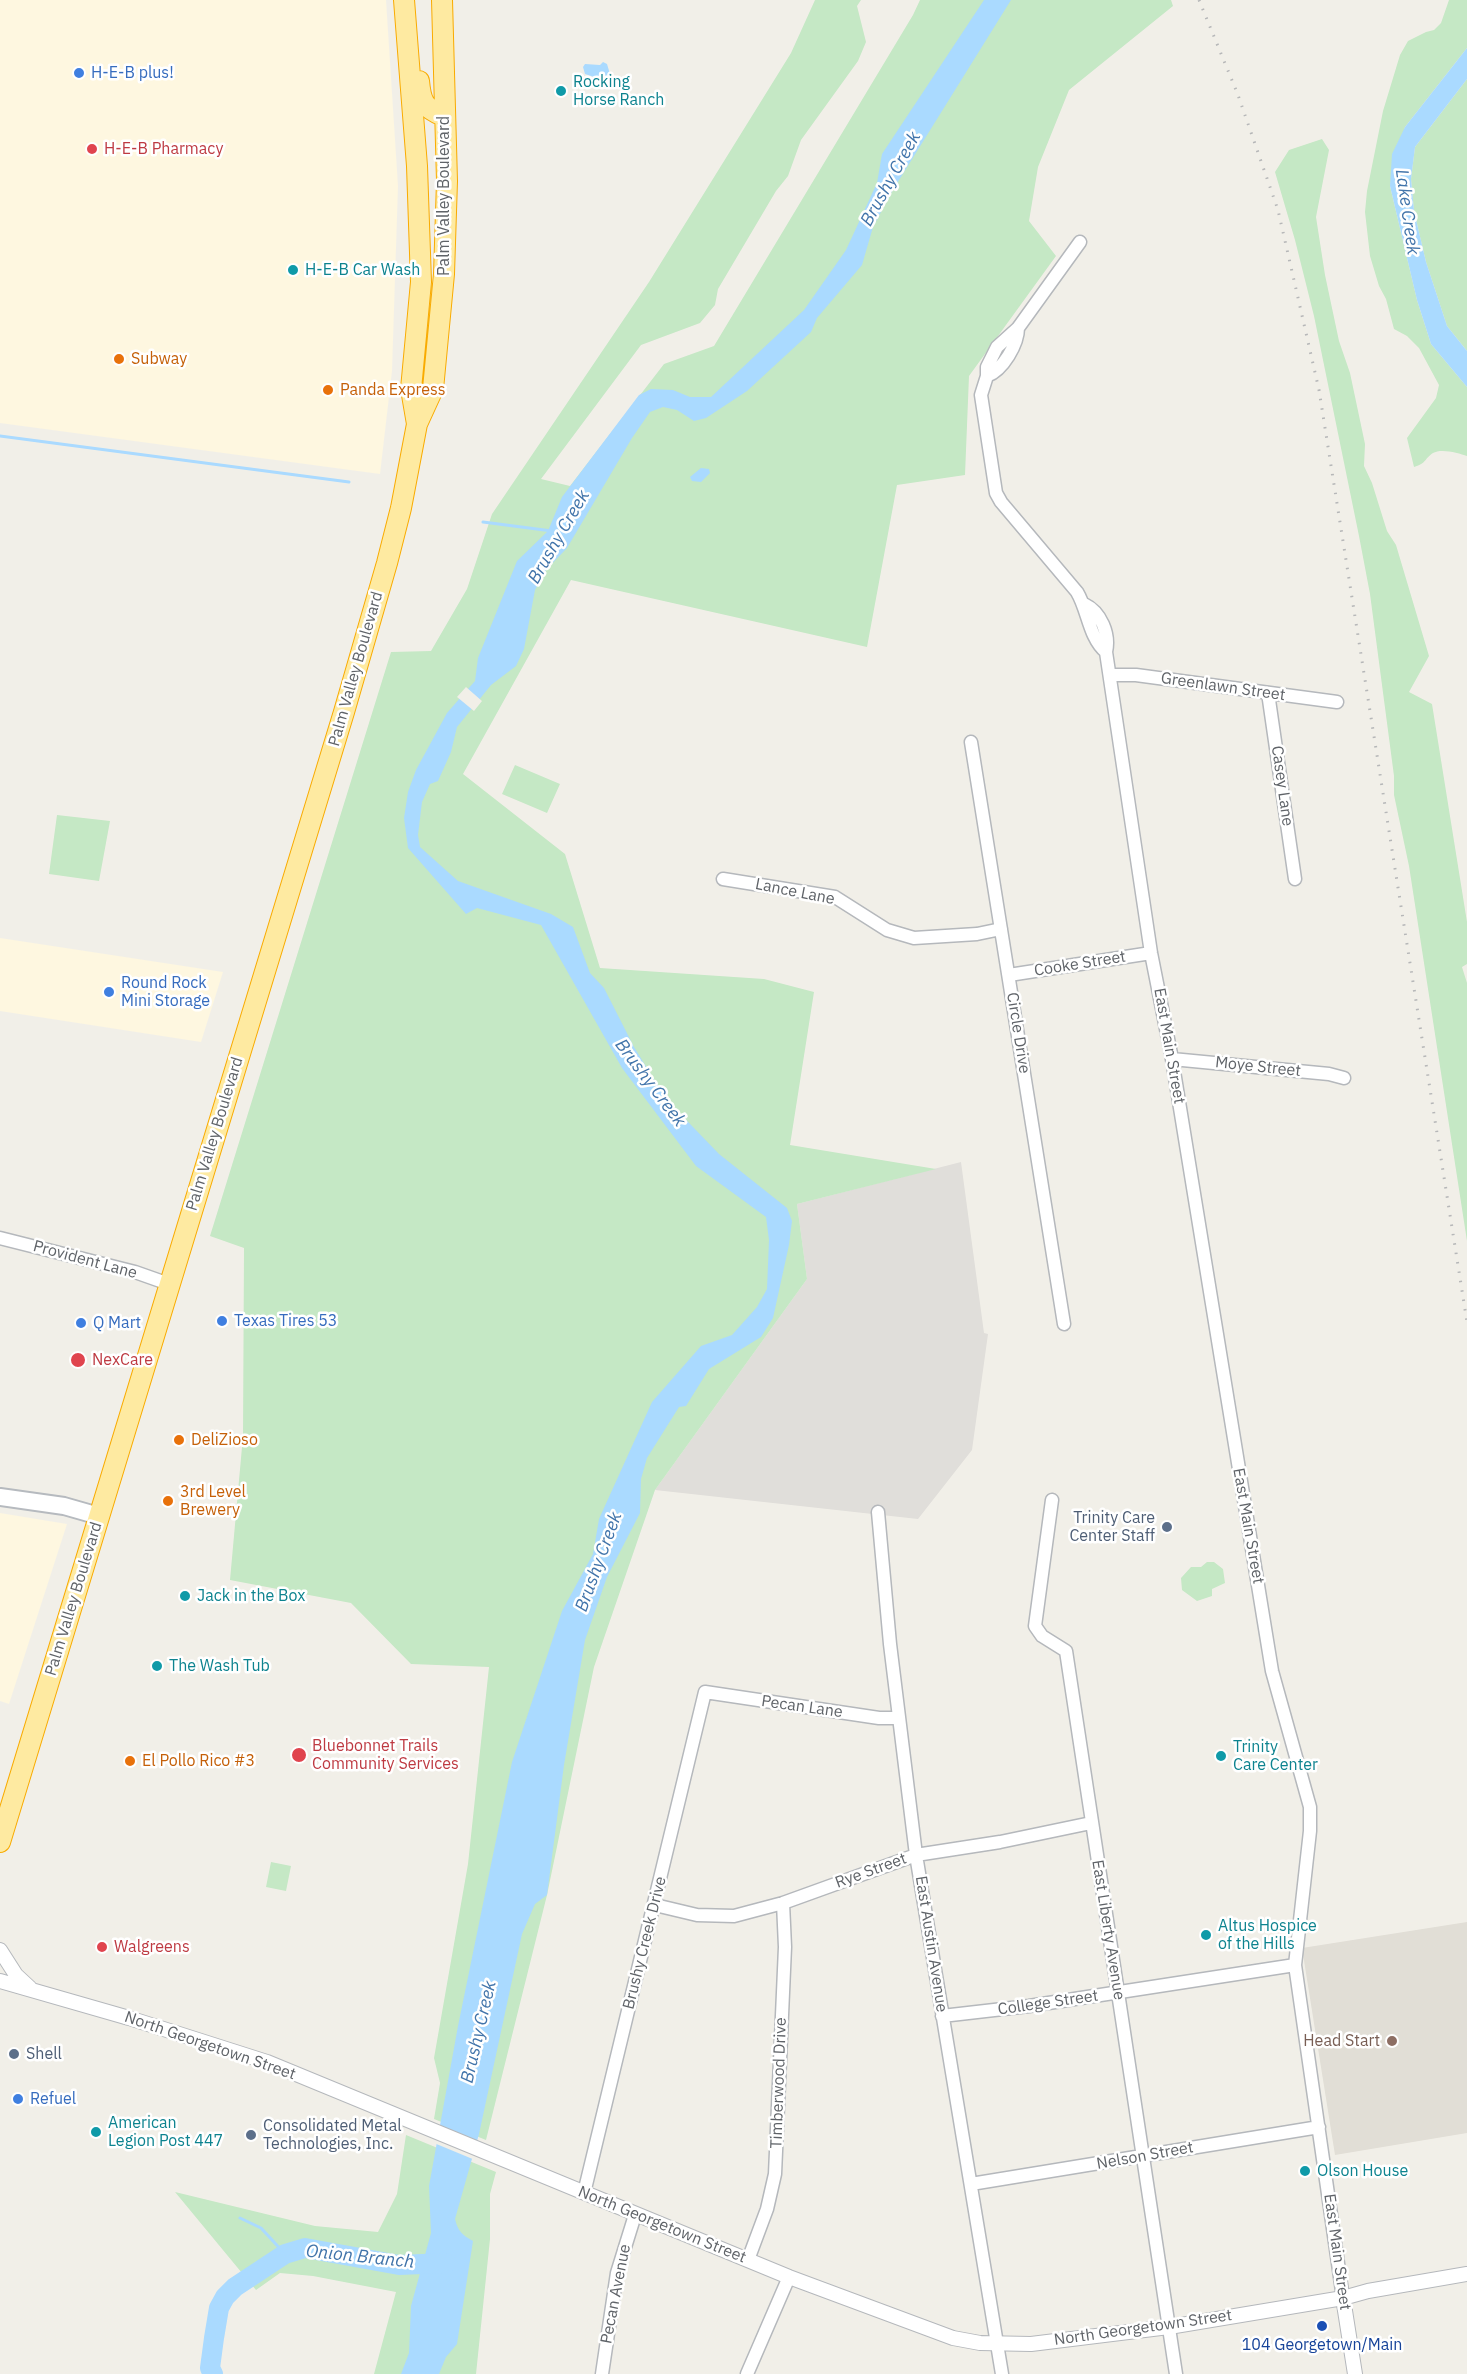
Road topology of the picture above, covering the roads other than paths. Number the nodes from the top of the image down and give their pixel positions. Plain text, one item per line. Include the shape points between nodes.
1 (404, 0) edge
2 (414, 0) edge
3 (442, 0) edge
4 (445, 117) junction
5 (1080, 242) dead end
6 (417, 424) junction
7 (1110, 675) junction
8 (1268, 693) junction
9 (1337, 702) dead end
10 (971, 742) dead end
11 (723, 879) dead end
12 (1295, 879) dead end
13 (1002, 929) junction
14 (1151, 953) junction
15 (1009, 975) junction
16 (1172, 1059) junction
17 (1344, 1078) dead end
18 (0, 1238) edge
19 (169, 1284) junction
20 (1064, 1324) dead end
21 (0, 1497) edge
22 (1052, 1500) dead end
23 (878, 1512) dead end
24 (99, 1516) junction
25 (705, 1692) joint
26 (899, 1718) junction
27 (1091, 1823) junction
28 (0, 1842) edge
29 (916, 1854) junction
30 (783, 1903) junction
31 (655, 1905) junction
32 (0, 1950) edge
33 (1295, 1965) junction
34 (0, 1981) edge
35 (31, 1989) junction
36 (1117, 1993) junction
37 (942, 2016) junction
38 (1319, 2127) junction
39 (1143, 2157) junction
40 (971, 2184) junction
41 (584, 2193) junction
42 (635, 2215) junction
43 (748, 2260) junction
44 (1467, 2274) edge
45 (789, 2277) junction
46 (1343, 2298) junction
47 (1169, 2327) junction
48 (998, 2345) junction
49 (604, 2374) edge
50 (747, 2374) edge
51 (1002, 2374) edge
52 (1176, 2374) edge
53 (1355, 2374) edge

1 - 6 highway, Palm Valley Boulevard via 422,282 411,388
2 - 4 highway via 420,96 428,110
3 - 4 highway, Palm Valley Boulevard
4 - 6 highway, Palm Valley Boulevard via 447,181 439,341 433,389
5 - 7 street, East Main Street via 1018,328 1009,353 997,371 987,376 981,395 996,493 1084,604 1098,615 1106,633
6 - 19 highway, Palm Valley Boulevard via 384,573
7 - 8 street, Greenlawn Street
7 - 14 street, East Main Street
8 - 9 street, Greenlawn Street
8 - 12 street, Casey Lane
10 - 13 street, Circle Drive
11 - 13 street, Lance Lane via 835,897 887,930 914,938
13 - 15 street, Circle Drive
14 - 15 street, Cooke Street
14 - 16 street, East Main Street
15 - 20 street, Circle Drive
16 - 17 street, Moye Street
16 - 33 street, East Main Street via 1272,1671 1309,1799 1310,1831
18 - 19 street, Provident Lane
19 - 24 highway, Palm Valley Boulevard
21 - 24 main road via 64,1506
22 - 27 street, East Liberty Avenue via 1035,1626 1042,1636 1066,1651
23 - 26 street, East Austin Avenue
24 - 28 highway, Palm Valley Boulevard
25 - 26 street, Pecan Lane
25 - 31 street, Brushy Creek Drive
26 - 29 street, East Austin Avenue
27 - 29 street, Rye Street
27 - 36 street, East Liberty Avenue
29 - 30 street, Rye Street
29 - 37 street, East Austin Avenue
30 - 31 street, Rye Street via 715,1917
30 - 43 street, Timberwood Drive via 785,1947 777,2156 772,2192
31 - 41 street, Brushy Creek Drive
32 - 35 street via 16,1975
33 - 36 street, College Street
33 - 38 street, East Main Street
34 - 35 street, North Georgetown Street
35 - 41 street, North Georgetown Street via 260,2060
36 - 37 street, College Street
36 - 39 street, East Liberty Avenue
37 - 40 street, East Austin Avenue
38 - 39 street, Nelson Street
38 - 46 street, East Main Street
39 - 40 street, Nelson Street
39 - 47 street, East Liberty Avenue
40 - 48 street, East Austin Avenue
41 - 42 street, North Georgetown Street
42 - 43 street, North Georgetown Street
42 - 49 street, Pecan Avenue via 617,2273
43 - 45 street, North Georgetown Street
44 - 46 street, North Georgetown Street
45 - 48 street, North Georgetown Street via 936,2332
45 - 50 street
46 - 47 street, North Georgetown Street
46 - 53 street, East Main Street
47 - 48 street, North Georgetown Street
47 - 52 street, East Liberty Avenue
48 - 51 street, East Austin Avenue

